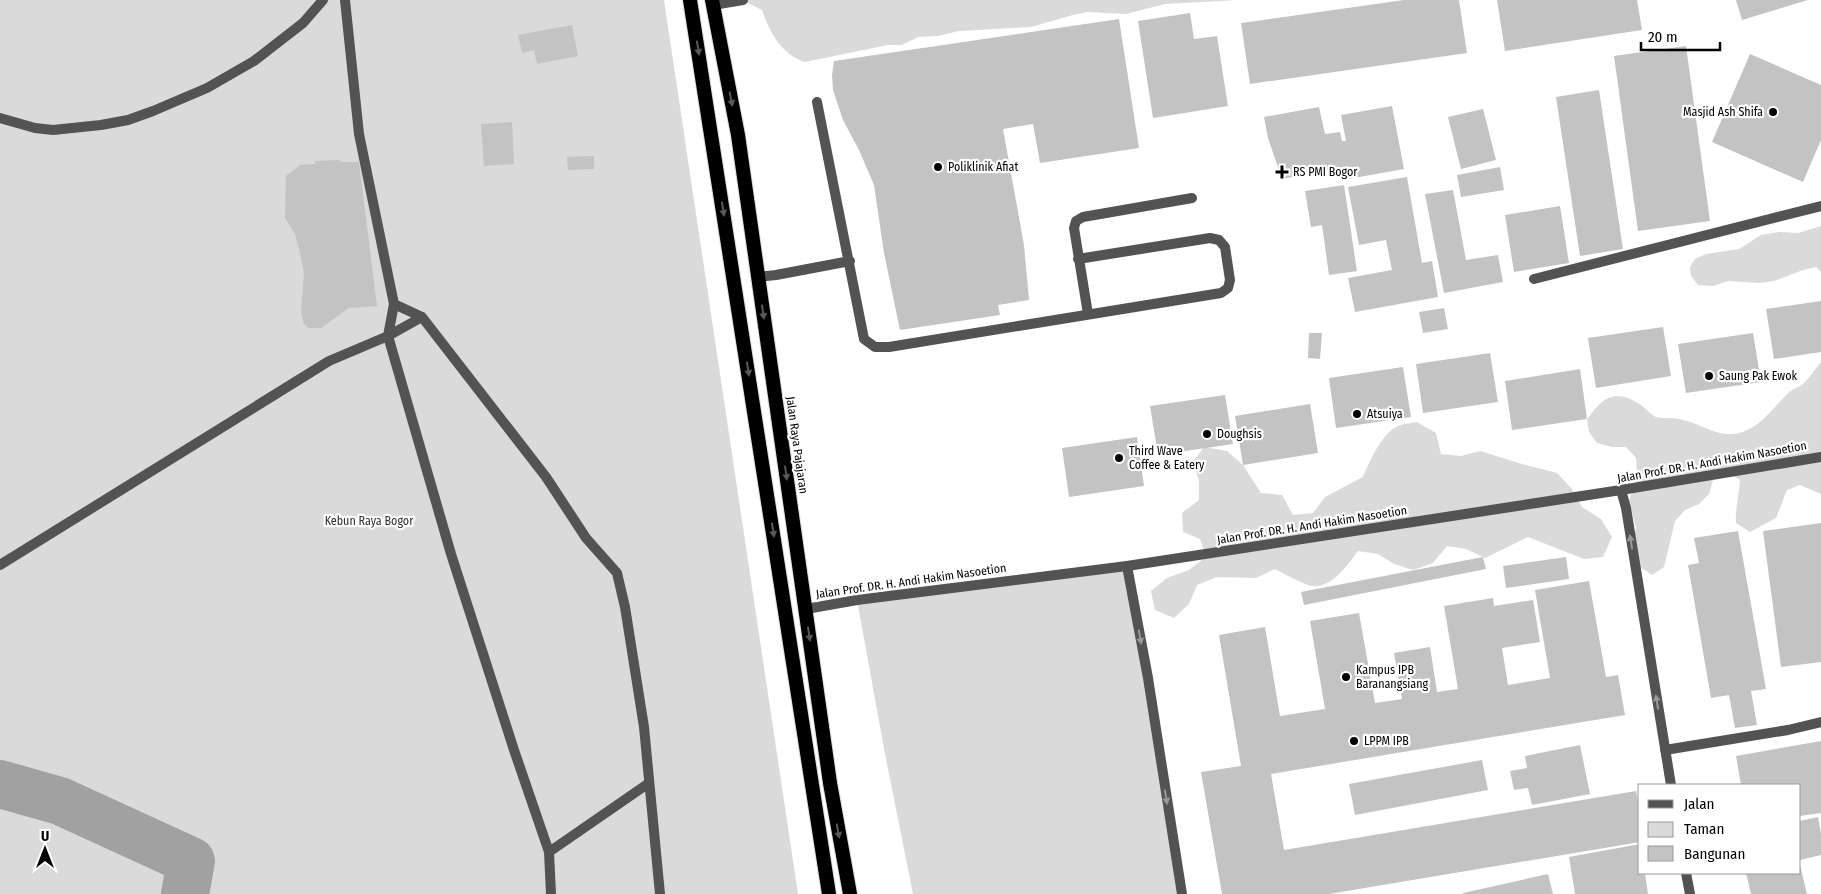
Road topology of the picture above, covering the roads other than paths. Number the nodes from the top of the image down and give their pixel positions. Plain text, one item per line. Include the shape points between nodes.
1 (323, 0) edge
2 (345, 0) edge
3 (690, 0) edge
4 (743, 0) edge
5 (713, 3) edge
6 (817, 102) dead end
7 (0, 118) edge
8 (1192, 198) dead end
9 (1821, 206) edge
10 (1078, 259) junction
11 (850, 261) junction
12 (757, 277) junction
13 (1534, 279) dead end
14 (394, 304) junction
15 (1088, 314) junction
16 (422, 317) junction
17 (388, 336) junction
18 (1821, 456) edge
19 (1621, 490) junction
20 (0, 565) edge
21 (1127, 566) junction
22 (806, 609) junction
23 (1821, 722) edge
24 (1665, 750) junction
25 (649, 783) junction
26 (1671, 784) edge
27 (549, 852) junction
28 (1686, 874) edge
29 (551, 894) edge
30 (660, 894) edge
31 (829, 894) edge
32 (850, 894) edge
33 (1182, 894) edge
34 (1690, 894) edge

1 - 7 street via 303,23 254,61 207,88 153,111 128,120 53,130
2 - 14 street via 359,134
3 -> 31 highway
4 - 5 street
5 -> 12 highway, Jalan Raya Pajajaran via 738,135
6 - 11 street
8 - 10 street via 1083,217 1076,221 1074,228
9 - 13 street
10 - 15 street
10 - 15 street via 1210,238 1219,240 1225,247 1230,280 1228,288 1220,293
11 - 12 street
11 - 15 street via 864,339 875,347
12 -> 22 highway, Jalan Raya Pajajaran
14 - 16 street
14 - 17 street
16 - 17 street
16 - 25 street via 546,477 586,538 618,573 644,727
17 - 20 street via 329,361
17 - 27 street via 454,562
18 - 19 street, Jalan Prof. DR. H. Andi Hakim Nasoetion
19 - 21 street, Jalan Prof. DR. H. Andi Hakim Nasoetion
24 -> 19 street
21 - 22 street, Jalan Prof. DR. H. Andi Hakim Nasoetion
21 -> 33 street
22 -> 32 highway, Jalan Raya Pajajaran via 830,783
23 - 24 street
24 - 26 street
25 - 27 street
25 - 30 street
27 - 29 street
28 - 34 street

